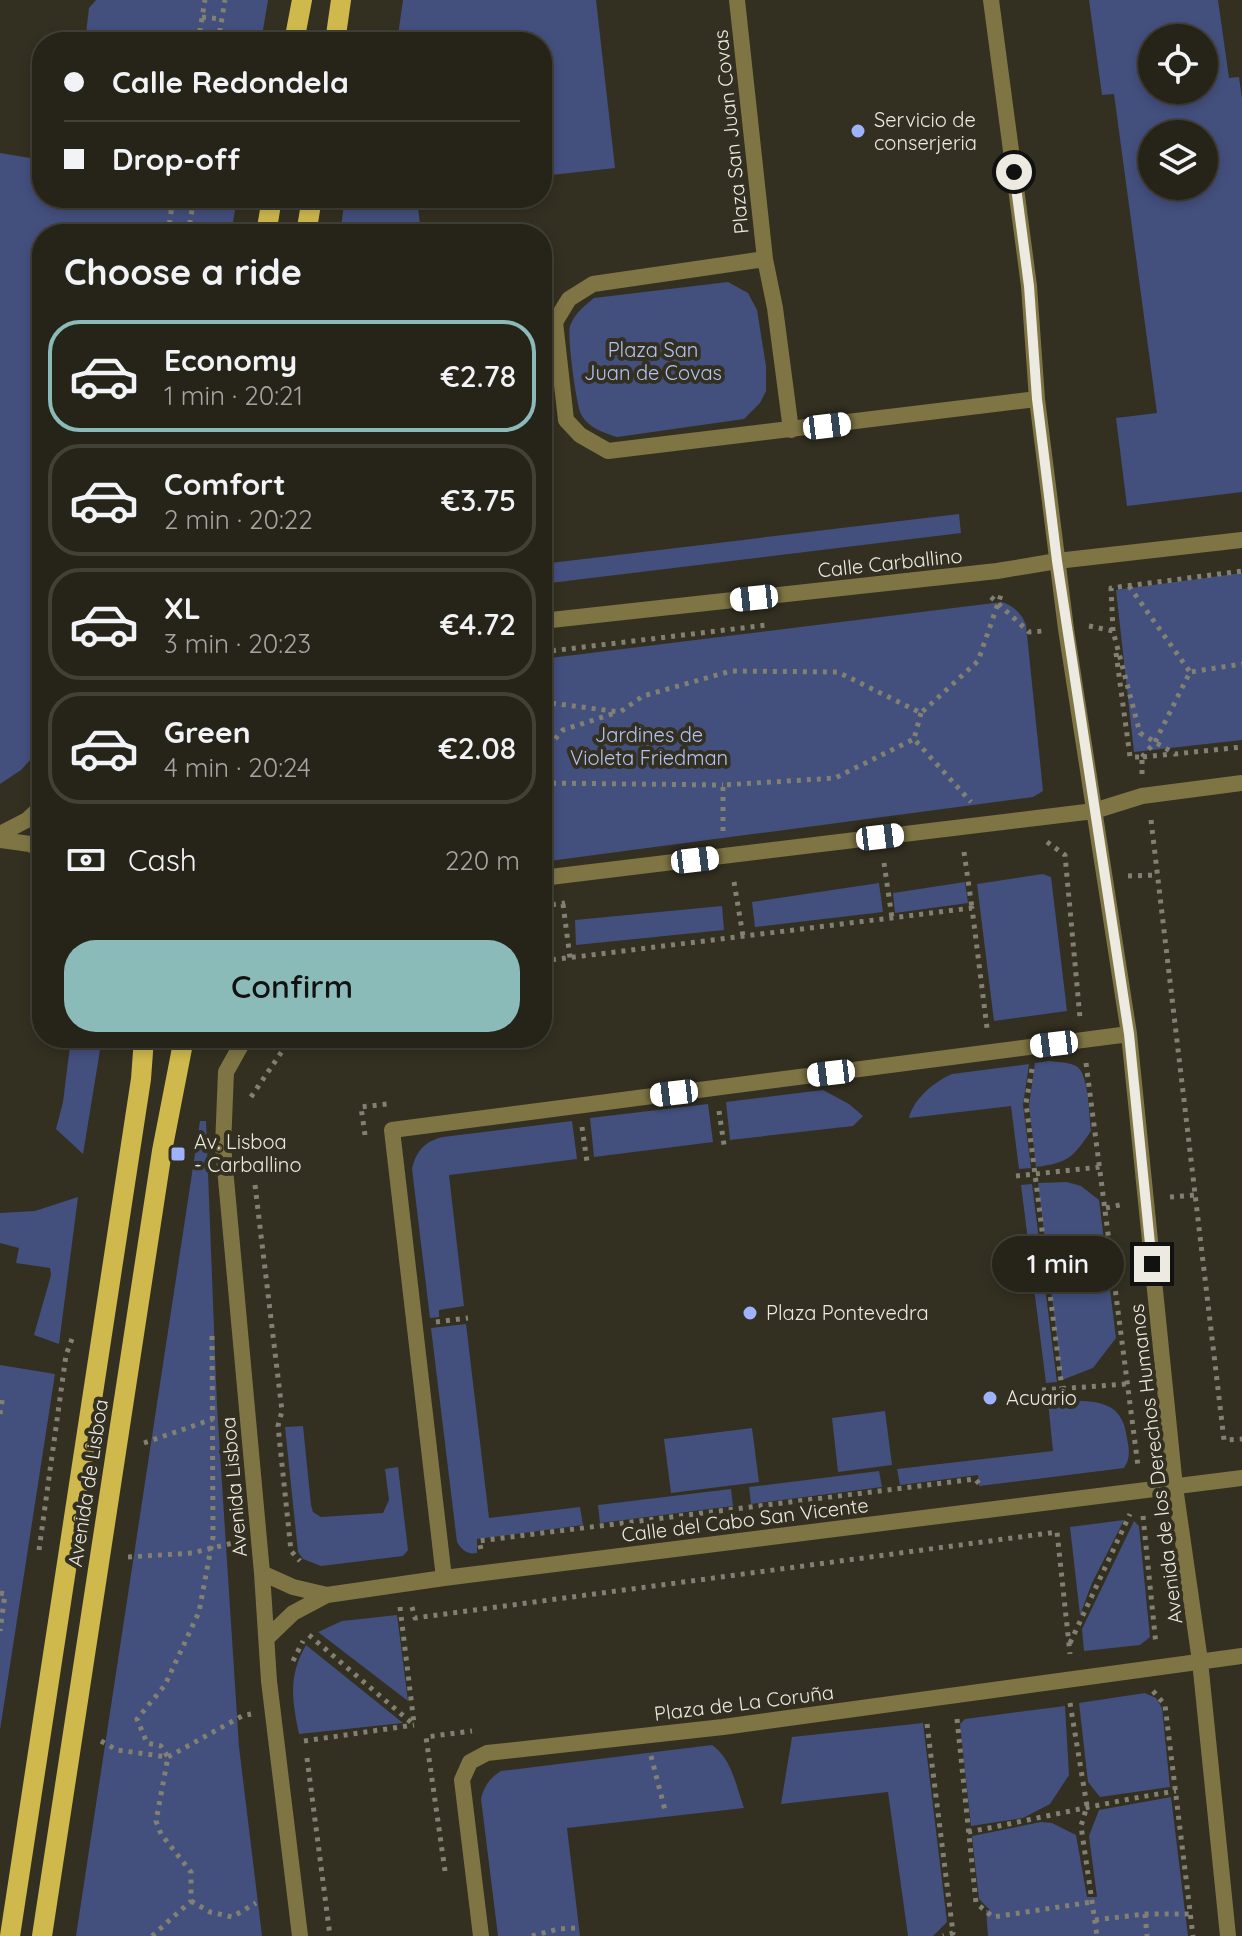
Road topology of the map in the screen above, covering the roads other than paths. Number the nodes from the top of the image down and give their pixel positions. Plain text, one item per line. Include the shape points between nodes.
1 (302, 0) edge
2 (341, 0) edge
3 (737, 0) edge
4 (991, 0) edge
5 (296, 32) edge
6 (336, 32) edge
7 (765, 259) junction
8 (1037, 399) junction
9 (791, 430) junction
10 (1242, 540) edge
11 (1057, 561) junction
12 (552, 620) edge
13 (1242, 783) edge
14 (1094, 811) junction
15 (32, 815) edge
16 (0, 837) edge
17 (32, 845) edge
18 (552, 877) edge
19 (1129, 1034) junction
20 (143, 1048) edge
21 (182, 1048) edge
22 (239, 1048) edge
23 (1242, 1478) edge
24 (1175, 1487) junction
25 (262, 1573) junction
26 (444, 1578) junction
27 (327, 1595) junction
28 (267, 1638) junction
29 (1242, 1656) edge
30 (1200, 1661) junction
31 (10, 1936) edge
32 (42, 1936) edge
33 (300, 1936) edge
34 (481, 1936) edge
35 (1228, 1936) edge

1 - 5 main road
2 - 6 main road
3 - 7 street, Plaza San Juan Covas
4 - 8 street, Avenida de los Derechos Humanos via 1029,286
7 - 9 street, Plaza San Juan Covas
7 - 9 street, Plaza San Juan Covas via 593,284 569,299 555,322 566,420 608,451
8 - 9 street, Plaza San Juan Covas
8 - 11 street, Avenida de los Derechos Humanos
10 - 11 street, Calle Carballino
11 - 12 street, Calle Carballino
11 - 14 street, Avenida de los Derechos Humanos
13 - 14 street via 1142,796
14 - 18 street
14 - 19 street, Avenida de los Derechos Humanos
15 - 16 street
16 - 17 street
19 - 24 street, Avenida de los Derechos Humanos
19 - 26 street via 392,1130
20 - 31 main road, Avenida de Lisboa
21 - 32 main road, Avenida de Lisboa
22 - 25 street, Avenida Lisboa via 226,1072 223,1146
23 - 24 street, Calle del Cabo San Vicente
24 - 26 street, Calle del Cabo San Vicente
24 - 30 street, Avenida de los Derechos Humanos
25 - 27 street
25 - 28 street, Avenida Lisboa
26 - 27 street, Calle del Cabo San Vicente
27 - 28 street, Calle del Cabo San Vicente via 293,1613
28 - 33 street, Avenida Lisboa
29 - 30 street, Plaza de La Coruña
30 - 34 street, Plaza de La Coruña via 723,1727 487,1753 470,1762 462,1780
30 - 35 street, Avenida de los Derechos Humanos

